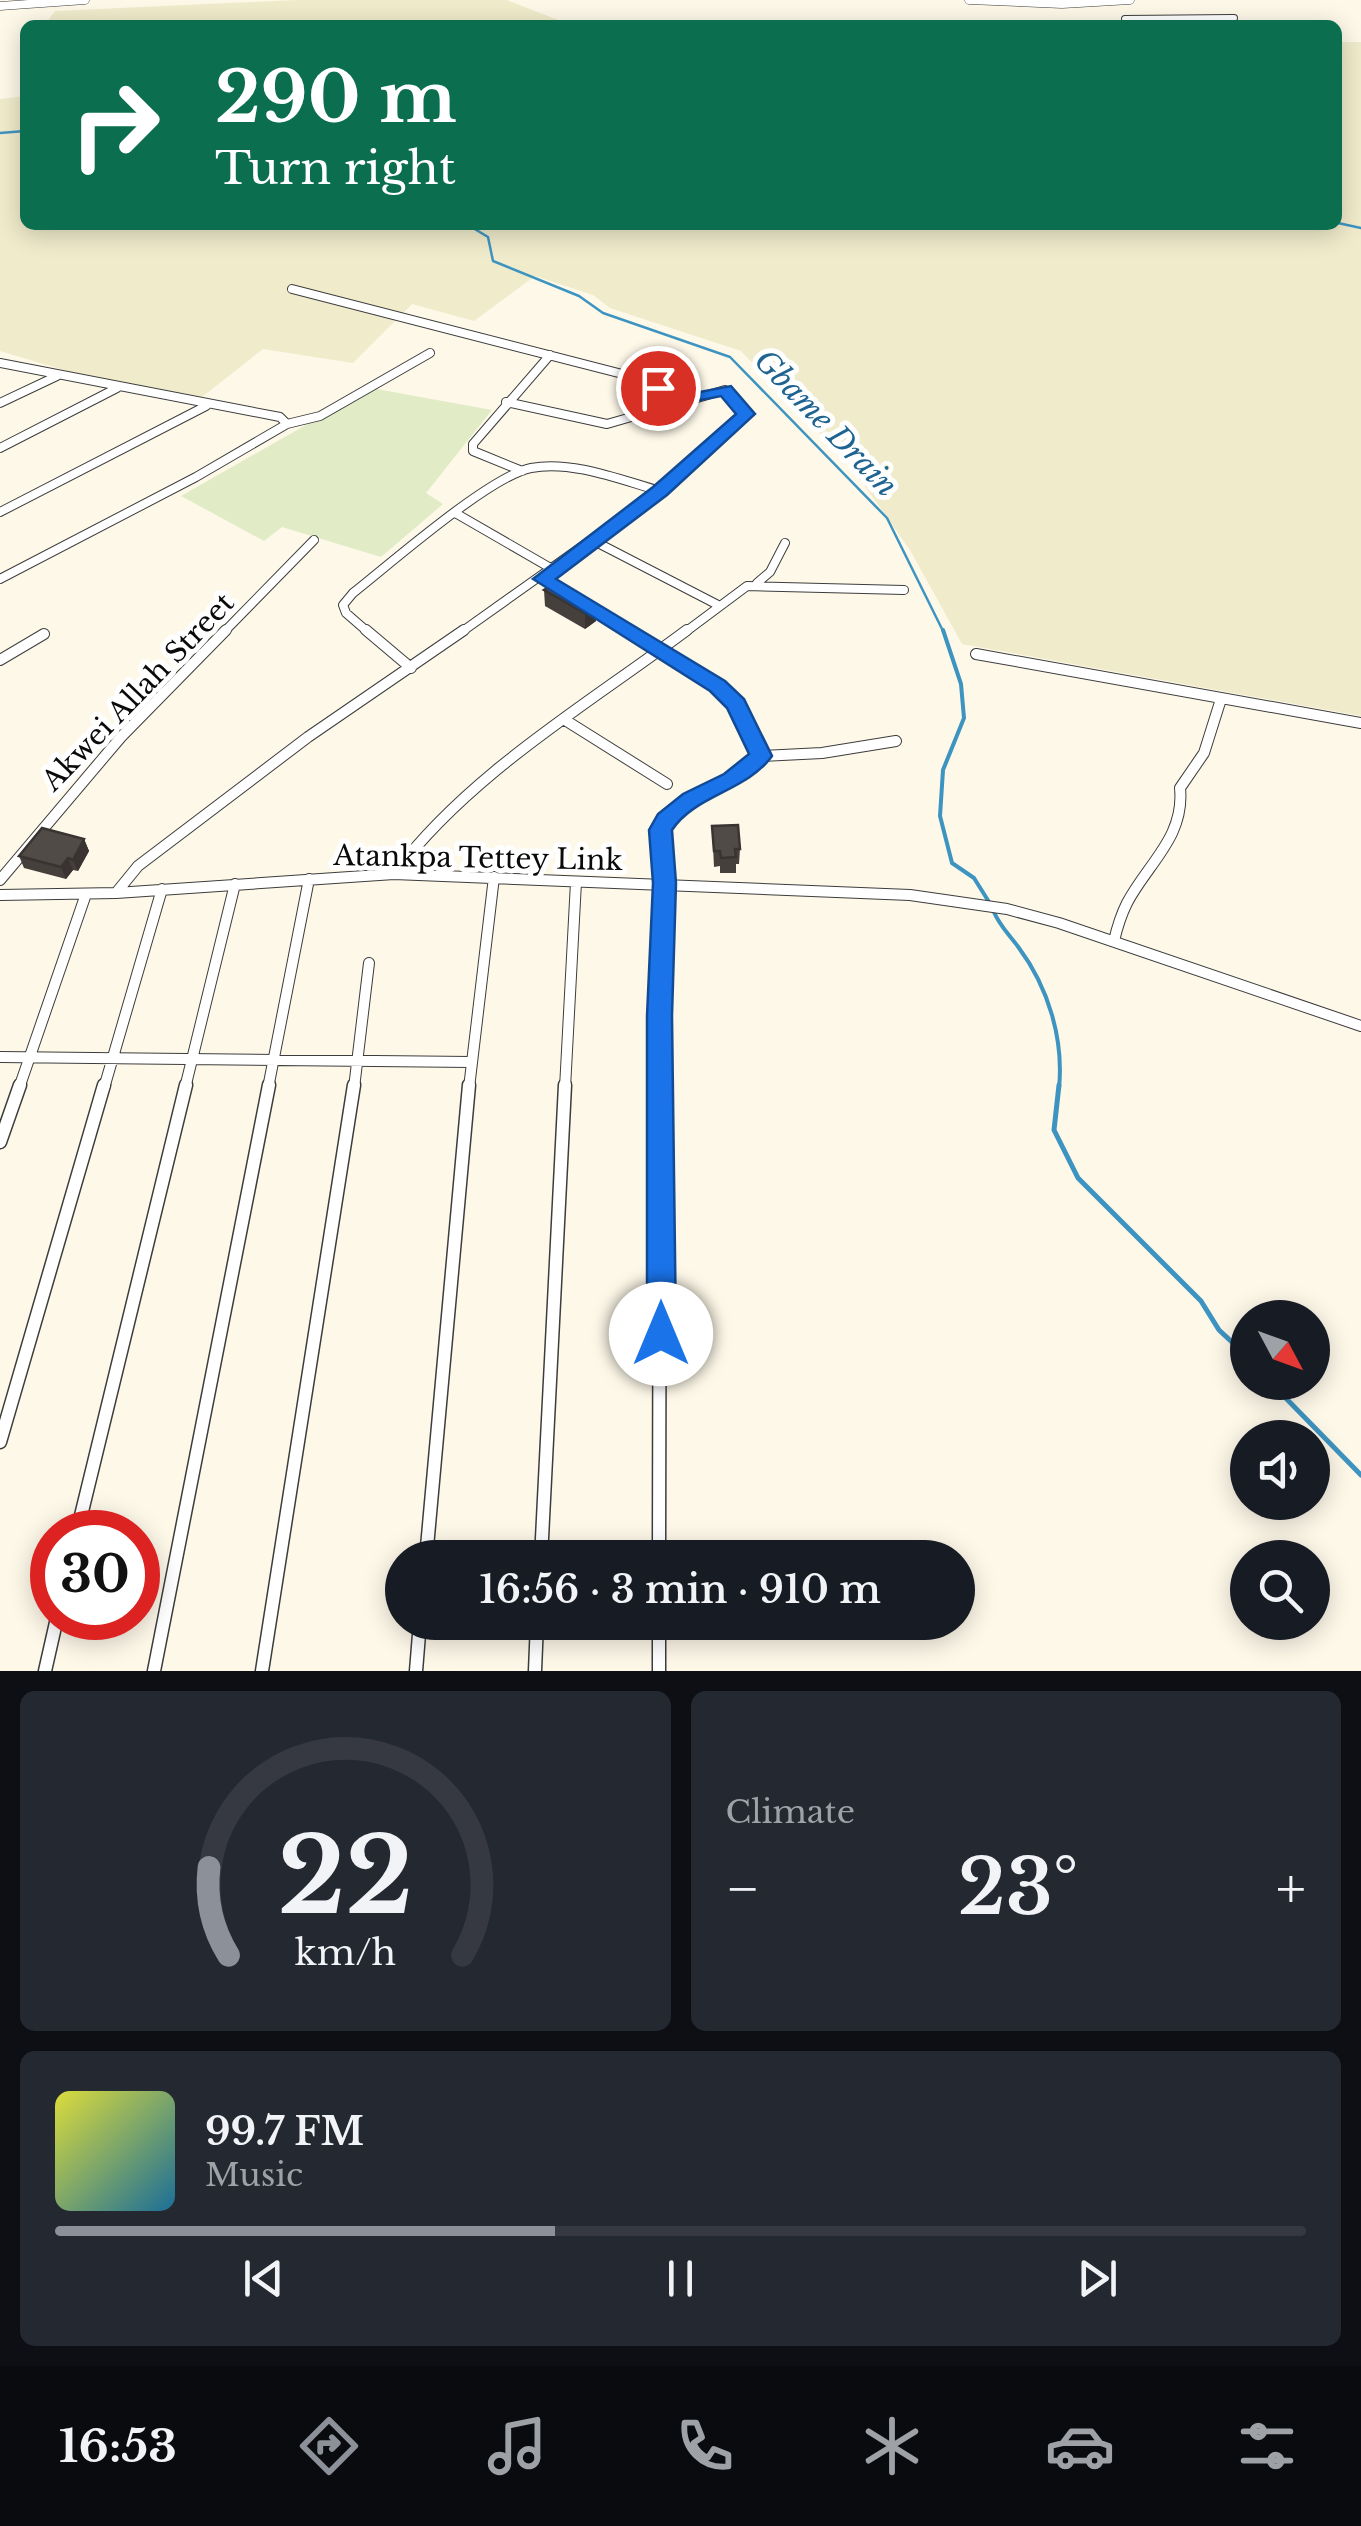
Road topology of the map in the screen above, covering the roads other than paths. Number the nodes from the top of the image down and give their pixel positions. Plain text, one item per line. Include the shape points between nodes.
1 (85, 0) edge
2 (969, 0) edge
3 (1130, 0) edge
4 (1018, 1) edge
5 (1106, 1) edge
6 (1118, 1) edge
7 (36, 2) edge
8 (0, 6) edge
9 (1234, 18) dead end
10 (1180, 20) edge
11 (292, 288) dead end
12 (430, 353) dead end
13 (550, 355) junction
14 (0, 363) edge
15 (57, 376) junction
16 (118, 388) junction
17 (0, 402) edge
18 (506, 402) junction
19 (676, 402) junction
20 (207, 406) junction
21 (287, 424) junction
22 (0, 448) edge
23 (522, 470) junction
24 (660, 491) junction
25 (0, 512) edge
26 (457, 514) junction
27 (314, 540) dead end
28 (594, 541) junction
29 (785, 543) dead end
30 (554, 570) junction
31 (0, 579) edge
32 (542, 579) junction
33 (756, 583) junction
34 (904, 590) dead end
35 (718, 605) junction
36 (44, 634) dead end
37 (661, 648) junction
38 (976, 654) dead end
39 (0, 660) edge
40 (411, 668) junction
41 (1220, 699) junction
42 (566, 720) junction
43 (1361, 723) edge
44 (896, 741) dead end
45 (761, 756) junction
46 (667, 784) dead end
47 (394, 874) junction
48 (494, 877) junction
49 (0, 880) edge
50 (309, 880) junction
51 (576, 882) junction
52 (665, 883) junction
53 (235, 884) junction
54 (162, 889) junction
55 (116, 893) junction
56 (86, 894) junction
57 (1, 899) edge
58 (1114, 942) junction
59 (369, 963) dead end
60 (1361, 1026) edge
61 (0, 1057) edge
62 (27, 1058) junction
63 (110, 1058) junction
64 (192, 1061) junction
65 (273, 1062) junction
66 (356, 1062) junction
67 (471, 1062) junction
68 (0, 1142) edge
69 (0, 1442) edge
70 (82, 1510) edge
71 (428, 1540) edge
72 (541, 1540) edge
73 (659, 1540) edge
74 (52, 1640) edge
75 (419, 1640) edge
76 (536, 1640) edge
77 (659, 1640) edge
78 (45, 1671) edge
79 (154, 1671) edge
80 (262, 1671) edge
81 (416, 1671) edge
82 (535, 1671) edge
83 (659, 1671) edge

1 - 7 street
2 - 4 street
3 - 6 street
4 - 5 street
5 - 6 street
7 - 8 street
9 - 10 street
11 - 13 street
12 - 21 street via 320,416
13 - 18 street
13 - 19 street via 648,381
14 - 15 street
15 - 16 street
15 - 17 street
16 - 20 street
16 - 22 street
18 - 19 street via 607,424
18 - 23 street via 473,450
19 - 24 street via 724,390 746,414
20 - 21 street via 280,417
20 - 25 street
21 - 31 street
23 - 24 street via 588,472
23 - 26 street
24 - 28 street
26 - 30 street
26 - 40 street via 342,605
27 - 49 street, Akwei Allah Street via 122,737
28 - 30 street
28 - 35 street
29 - 33 street
30 - 32 street
32 - 37 street
32 - 40 street
33 - 34 street
33 - 35 street
35 - 37 street
36 - 39 street
37 - 42 street
37 - 45 street via 736,704
38 - 41 street
40 - 55 street via 154,854
41 - 43 street
41 - 58 street via 1204,752 1180,788 1184,808 1176,827 1129,899
42 - 46 street
42 - 47 street via 425,833
44 - 45 street
45 - 52 street via 666,820
47 - 48 street, Atankpa Tettey Link
47 - 50 street, Atankpa Tettey Link
48 - 51 street, Atankpa Tettey Link
48 - 67 street
50 - 53 street, Atankpa Tettey Link
50 - 65 street
51 - 52 street, Atankpa Tettey Link
51 - 72 street
52 - 58 street, Atankpa Tettey Link via 955,899
52 - 73 street
53 - 54 street, Atankpa Tettey Link
53 - 64 street
54 - 55 street, Atankpa Tettey Link
54 - 63 street
55 - 56 street, Atankpa Tettey Link
56 - 57 street, Atankpa Tettey Link
56 - 62 street
58 - 60 street, Atankpa Tettey Link
59 - 66 street
61 - 62 street
62 - 63 street
62 - 68 street
63 - 64 street
63 - 69 street
64 - 65 street
64 - 70 street
65 - 66 street
65 - 79 street
66 - 67 street
66 - 80 street
67 - 71 street
74 - 78 street
75 - 81 street
76 - 82 street
77 - 83 street

